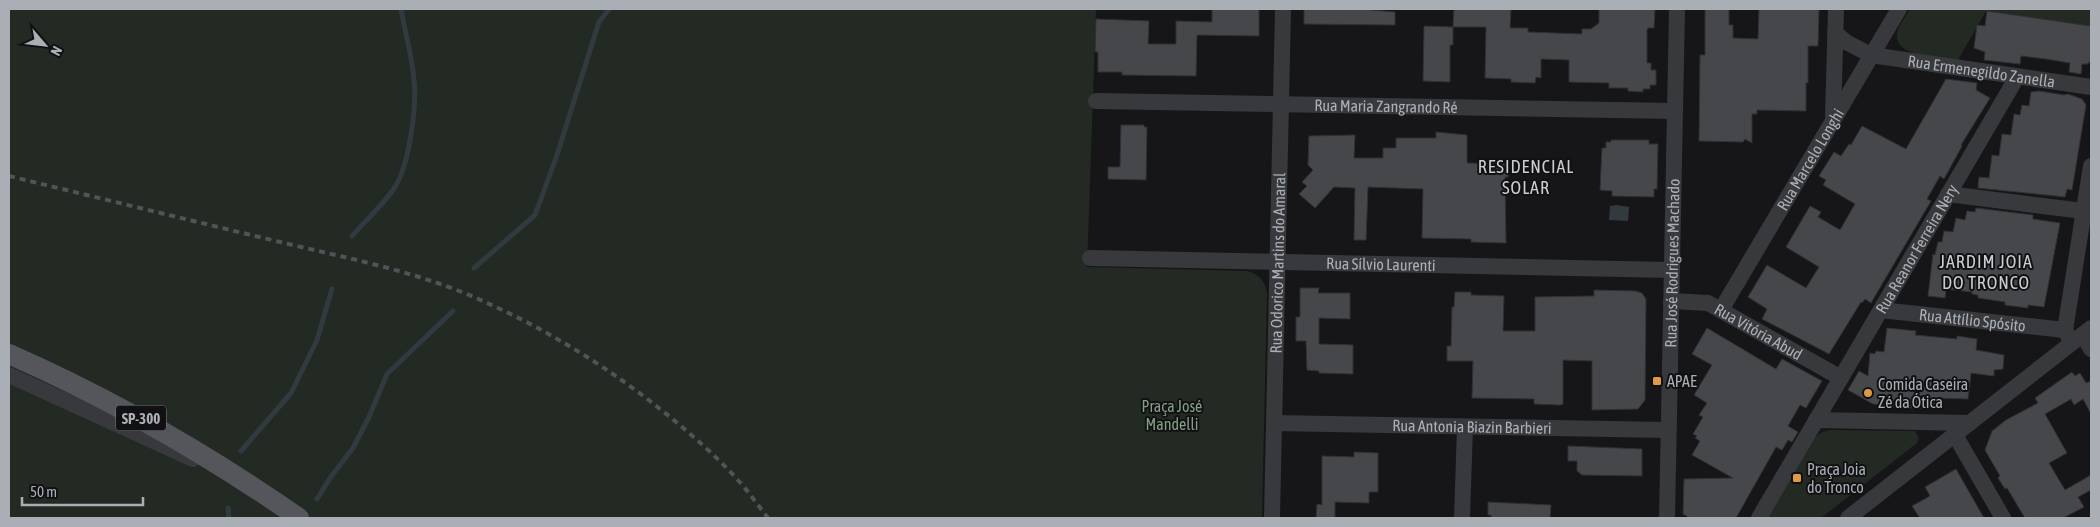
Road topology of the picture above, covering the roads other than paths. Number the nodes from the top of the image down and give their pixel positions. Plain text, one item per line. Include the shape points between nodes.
1 (1283, 9) edge
2 (1677, 9) edge
3 (1836, 9) edge
4 (1899, 9) edge
5 (1835, 33) junction
6 (1871, 55) junction
7 (2017, 76) junction
8 (2091, 87) edge
9 (1096, 101) dead end
10 (1281, 103) junction
11 (1675, 111) junction
12 (1833, 120) junction
13 (2091, 166) edge
14 (1948, 194) junction
15 (2087, 212) edge
16 (1090, 258) dead end
17 (1278, 263) junction
18 (1671, 270) junction
19 (1671, 301) junction
20 (1721, 310) junction
21 (1880, 310) junction
22 (2080, 337) edge
23 (9, 354) edge
24 (9, 375) edge
25 (1841, 378) junction
26 (1816, 420) junction
27 (1274, 423) junction
28 (1970, 423) junction
29 (1465, 427) junction
30 (1668, 430) junction
31 (1955, 435) junction
32 (266, 495) junction
33 (299, 518) edge
34 (1272, 518) edge
35 (1462, 518) edge
36 (1666, 518) edge
37 (1759, 518) edge
38 (1848, 518) edge
39 (2003, 518) edge

1 - 10 street, Rua Odorico Martins do Amaral
2 - 11 street, Rua José Rodrigues Machado
3 - 5 street
4 - 6 street, Rua Marcelo Longhi
5 - 6 street, Rua Ermenegildo Zanella
5 - 12 street
6 - 7 street, Rua Ermenegildo Zanella
6 - 12 street, Rua Marcelo Longhi
7 - 8 street, Rua Ermenegildo Zanella
7 - 14 street, Rua Reanor Ferreira Nery
9 - 10 street, Rua Maria Zangrando Ré
10 - 11 street, Rua Maria Zangrando Ré
10 - 17 street, Rua Odorico Martins do Amaral
11 - 18 street, Rua José Rodrigues Machado
12 - 20 street, Rua Marcelo Longhi
13 - 15 street
14 - 15 street
14 - 21 street, Rua Reanor Ferreira Nery
15 - 22 street
16 - 17 street, Rua Sílvio Laurenti
17 - 18 street, Rua Sílvio Laurenti
17 - 27 street, Rua Odorico Martins do Amaral
18 - 19 street, Rua José Rodrigues Machado
19 - 20 street, Rua Vitória Abud via 1708,303
19 - 30 street, Rua José Rodrigues Machado
20 - 25 street, Rua Vitória Abud
21 - 22 street, Rua Attílio Spósito
21 - 25 street, Rua Reanor Ferreira Nery
22 - 28 street
23 - 32 main road, SP-300 via 140,418
24 - 32 street
25 - 26 street, Rua Reanor Ferreira Nery
26 - 28 street
26 - 37 street, Rua Reanor Ferreira Nery
27 - 29 street, Rua Antonia Biazin Barbieri
27 - 34 street, Rua Odorico Martins do Amaral
28 - 31 street
29 - 30 street, Rua Antonia Biazin Barbieri
29 - 35 street
30 - 36 street, Rua José Rodrigues Machado
31 - 38 street
31 - 39 street
32 - 33 main road, SP-300

